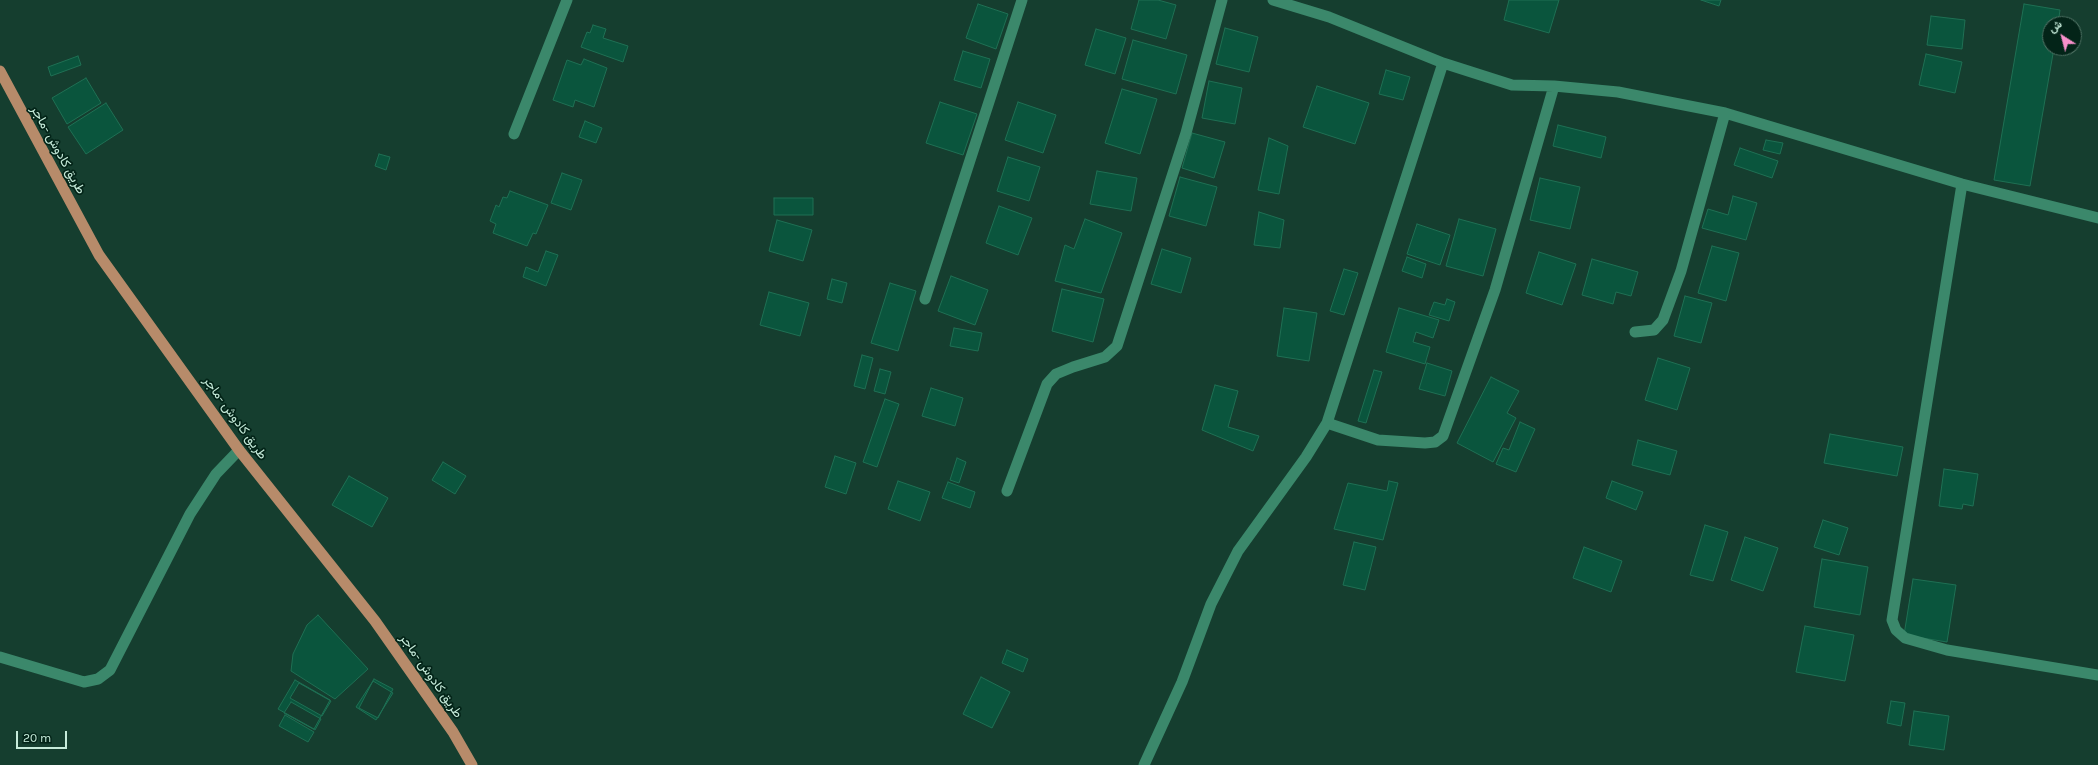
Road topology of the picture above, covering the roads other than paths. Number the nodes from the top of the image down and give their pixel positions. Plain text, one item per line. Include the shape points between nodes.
1 (567, 0) edge
2 (1022, 0) edge
3 (1222, 0) edge
4 (1273, 0) edge
5 (1443, 63) junction
6 (0, 71) edge
7 (1554, 86) junction
8 (1725, 113) junction
9 (514, 134) dead end
10 (1962, 184) junction
11 (2098, 218) edge
12 (925, 299) dead end
13 (1635, 332) dead end
14 (1327, 423) junction
15 (239, 450) junction
16 (1007, 491) dead end
17 (0, 657) edge
18 (2098, 675) edge
19 (472, 765) edge
20 (1144, 765) edge

1 - 9 street
2 - 12 street
3 - 16 street via 1186,133 1117,346 1105,357 1056,374 1047,384
4 - 5 street via 1329,17
5 - 7 street via 1512,85
5 - 14 street
6 - 15 highway, طريق كادوش -ماجر via 99,255
7 - 8 street via 1618,92
7 - 14 street via 1495,290 1443,436 1435,442 1425,443 1378,440
8 - 10 street
8 - 13 street via 1681,271 1663,320 1654,330
10 - 11 street
10 - 18 street via 1892,620 1896,630 1905,638 1946,650
14 - 20 street via 1306,457 1238,551 1210,604 1182,682
15 - 17 street via 216,474 190,514 110,670 98,679 84,682
15 - 19 highway, طريق كادوش -ماجر via 374,621 453,732

